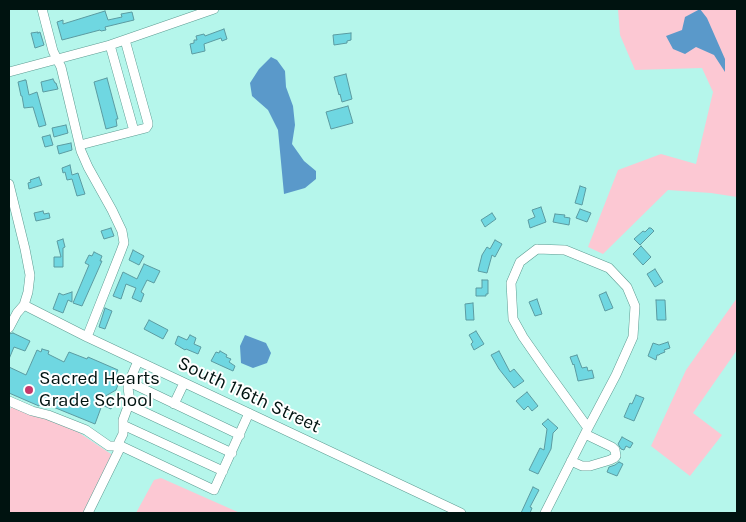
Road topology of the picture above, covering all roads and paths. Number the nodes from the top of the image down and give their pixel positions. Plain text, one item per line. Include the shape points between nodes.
1 (42, 9) edge
2 (214, 9) edge
3 (125, 40) junction
4 (110, 45) junction
5 (57, 59) junction
6 (9, 72) edge
7 (134, 131) junction
8 (80, 145) junction
9 (9, 184) edge
10 (24, 305) junction
11 (9, 328) edge
12 (86, 336) junction
13 (138, 361) junction
14 (129, 382) junction
15 (184, 383) junction
16 (9, 401) edge
17 (174, 404) junction
18 (129, 405) junction
19 (249, 413) junction
20 (123, 425) junction
21 (587, 431) junction
22 (240, 435) junction
23 (121, 446) junction
24 (232, 453) junction
25 (571, 461) junction
26 (223, 471) junction
27 (88, 513) edge
28 (461, 513) edge
29 (545, 513) edge

1 - 5 street
2 - 3 street
3 - 4 street
3 - 7 street via 148,123 146,128
4 - 5 street
4 - 7 street
5 - 6 street
5 - 8 street
7 - 8 street
8 - 12 street via 122,231 124,243
9 - 10 street via 30,275
10 - 11 street
10 - 12 street, South 116th Street
12 - 13 street, South 116th Street
13 - 14 street
13 - 15 street, South 116th Street
14 - 17 street
14 - 18 street
15 - 17 street
15 - 19 street, South 116th Street
16 - 23 street via 86,430 109,446
17 - 22 street
18 - 20 street
18 - 24 street
19 - 22 street
19 - 28 street, South 116th Street
20 - 23 street
20 - 26 street
21 - 21 street via 513,319 511,283 520,262 537,249 565,250 609,268 627,287 635,306 633,337
21 - 25 street
21 - 25 street via 615,450 616,456 590,466
22 - 24 street
23 - 26 street via 214,490
23 - 27 street
24 - 26 street
25 - 29 street

